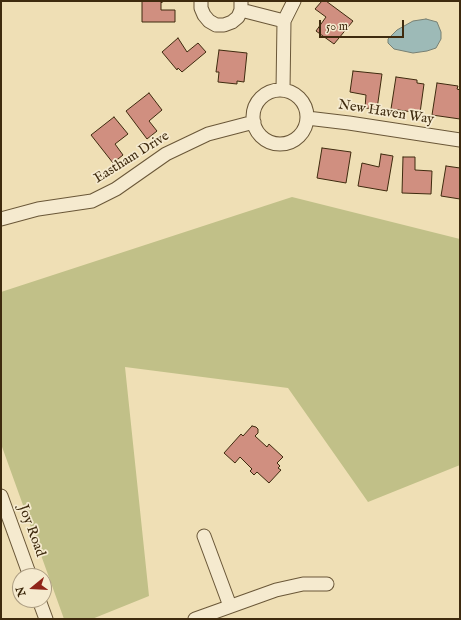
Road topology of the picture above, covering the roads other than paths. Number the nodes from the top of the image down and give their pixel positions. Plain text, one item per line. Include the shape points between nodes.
1 (201, 1) edge
2 (294, 1) edge
3 (241, 5) edge
4 (284, 21) junction
5 (283, 90) junction
6 (307, 118) junction
7 (254, 122) junction
8 (460, 140) edge
9 (1, 219) edge
10 (1, 496) edge
11 (204, 536) dead end
12 (27, 568) edge
13 (327, 584) dead end
14 (230, 606) junction
15 (42, 608) edge
16 (46, 619) edge
17 (195, 619) edge

1 - 3 street via 204,16 216,25 232,22 238,17
2 - 4 street
3 - 4 street
4 - 5 street
5 - 6 street via 301,99 306,108
5 - 7 street via 273,91 264,96 254,112
6 - 7 street via 305,129 298,138 288,143 277,144 266,140 258,133
6 - 8 street, New Haven Way
7 - 9 street, Eastham Drive via 208,134 166,154 116,189 92,201 38,209
10 - 12 street, Joy Road
11 - 14 street
13 - 14 street via 303,584 276,590
14 - 17 street
15 - 16 street

